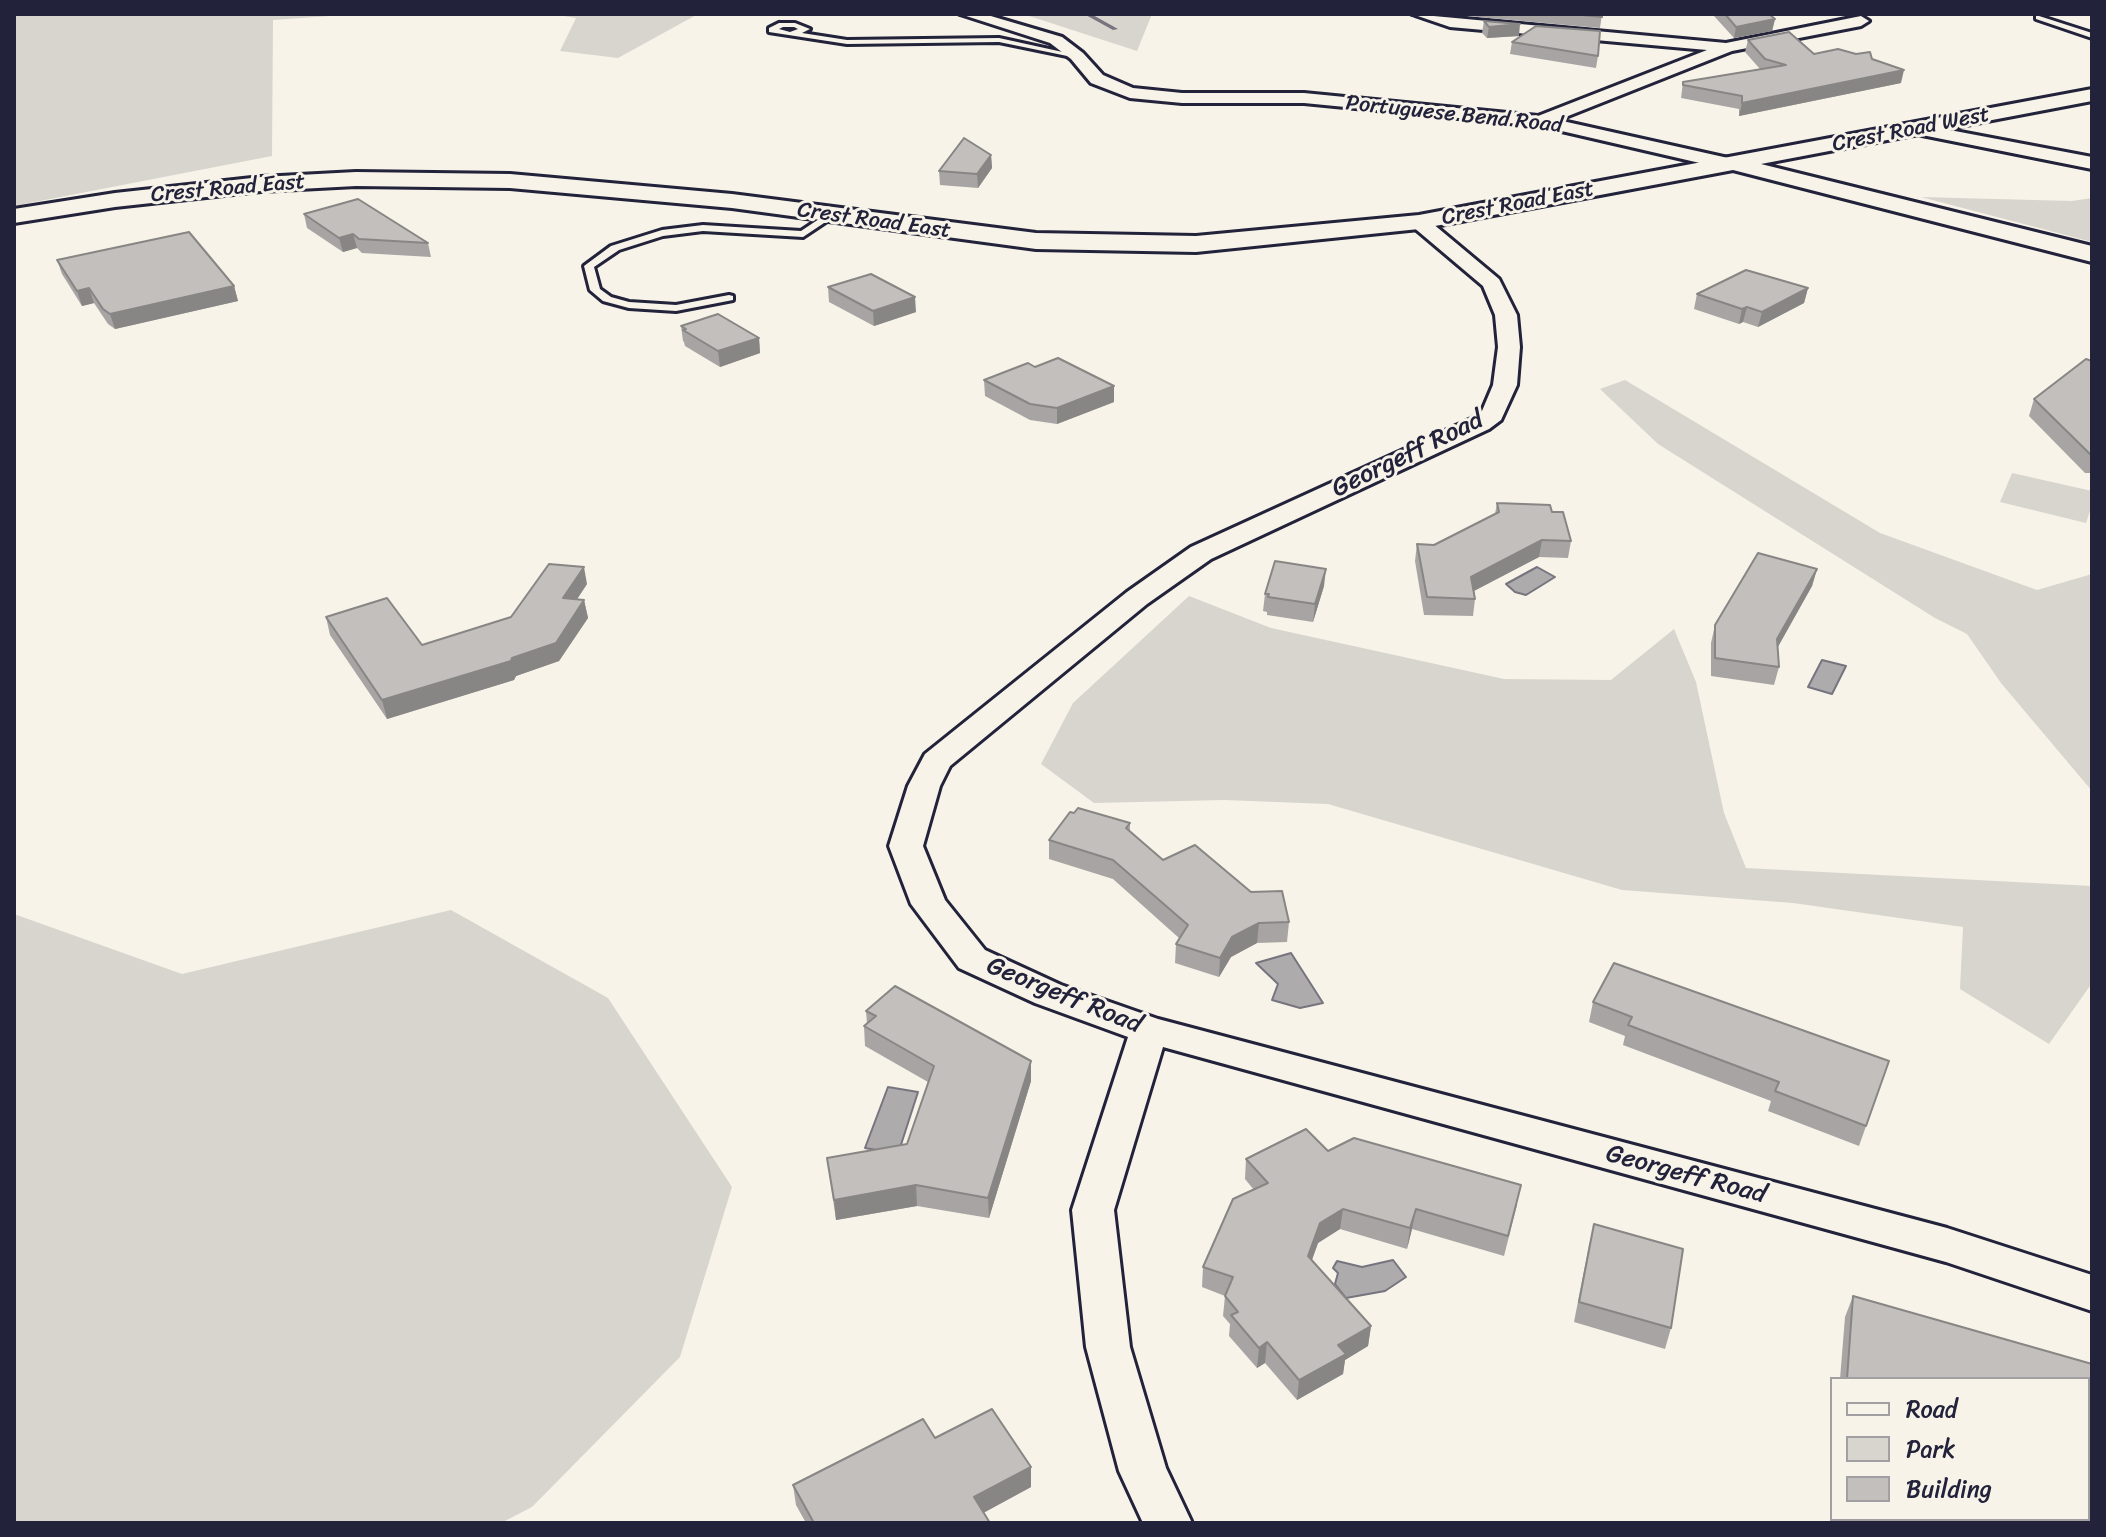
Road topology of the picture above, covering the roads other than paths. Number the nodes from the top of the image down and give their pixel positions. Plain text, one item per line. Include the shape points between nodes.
1 (968, 14) edge
2 (1420, 14) edge
3 (2039, 17) dead end
4 (1861, 21) dead end
5 (796, 34) dead end
6 (2092, 36) edge
7 (1728, 47) junction
8 (1077, 56) junction
9 (2092, 95) edge
10 (1540, 121) junction
11 (1918, 129) junction
12 (2092, 163) edge
13 (1730, 164) junction
14 (831, 215) junction
15 (14, 216) edge
16 (1419, 222) junction
17 (2092, 254) edge
18 (729, 298) dead end
19 (1149, 1030) junction
20 (2092, 1293) edge
21 (1168, 1523) edge

1 - 8 street, Portuguese Bend Road via 1056,40
2 - 7 street via 1450,22
3 - 6 lane
4 - 7 street
5 - 8 lane via 847,42 999,40
7 - 10 street
8 - 10 street, Portuguese Bend Road via 1097,79 1130,93 1304,98
9 - 11 street, Crest Road West
10 - 13 street, Portuguese Bend Road
11 - 12 street
11 - 13 street, Crest Road West
13 - 16 street, Crest Road East
13 - 17 street, Portuguese Bend Road
14 - 15 street, Crest Road East via 552,183 356,179 261,184
14 - 16 street, Crest Road East via 982,236 1090,243 1196,244
14 - 18 lane via 803,234 703,228 662,233 615,248 589,266 599,294 629,305 676,308
16 - 19 street, Georgeff Road via 1492,283 1506,315 1505,385 1492,415 1201,553 1137,598 936,761 924,786 906,846 929,904 972,959 1048,994
19 - 20 street, Georgeff Road via 1947,1245
19 - 21 street via 1093,1210 1108,1347 1143,1471

